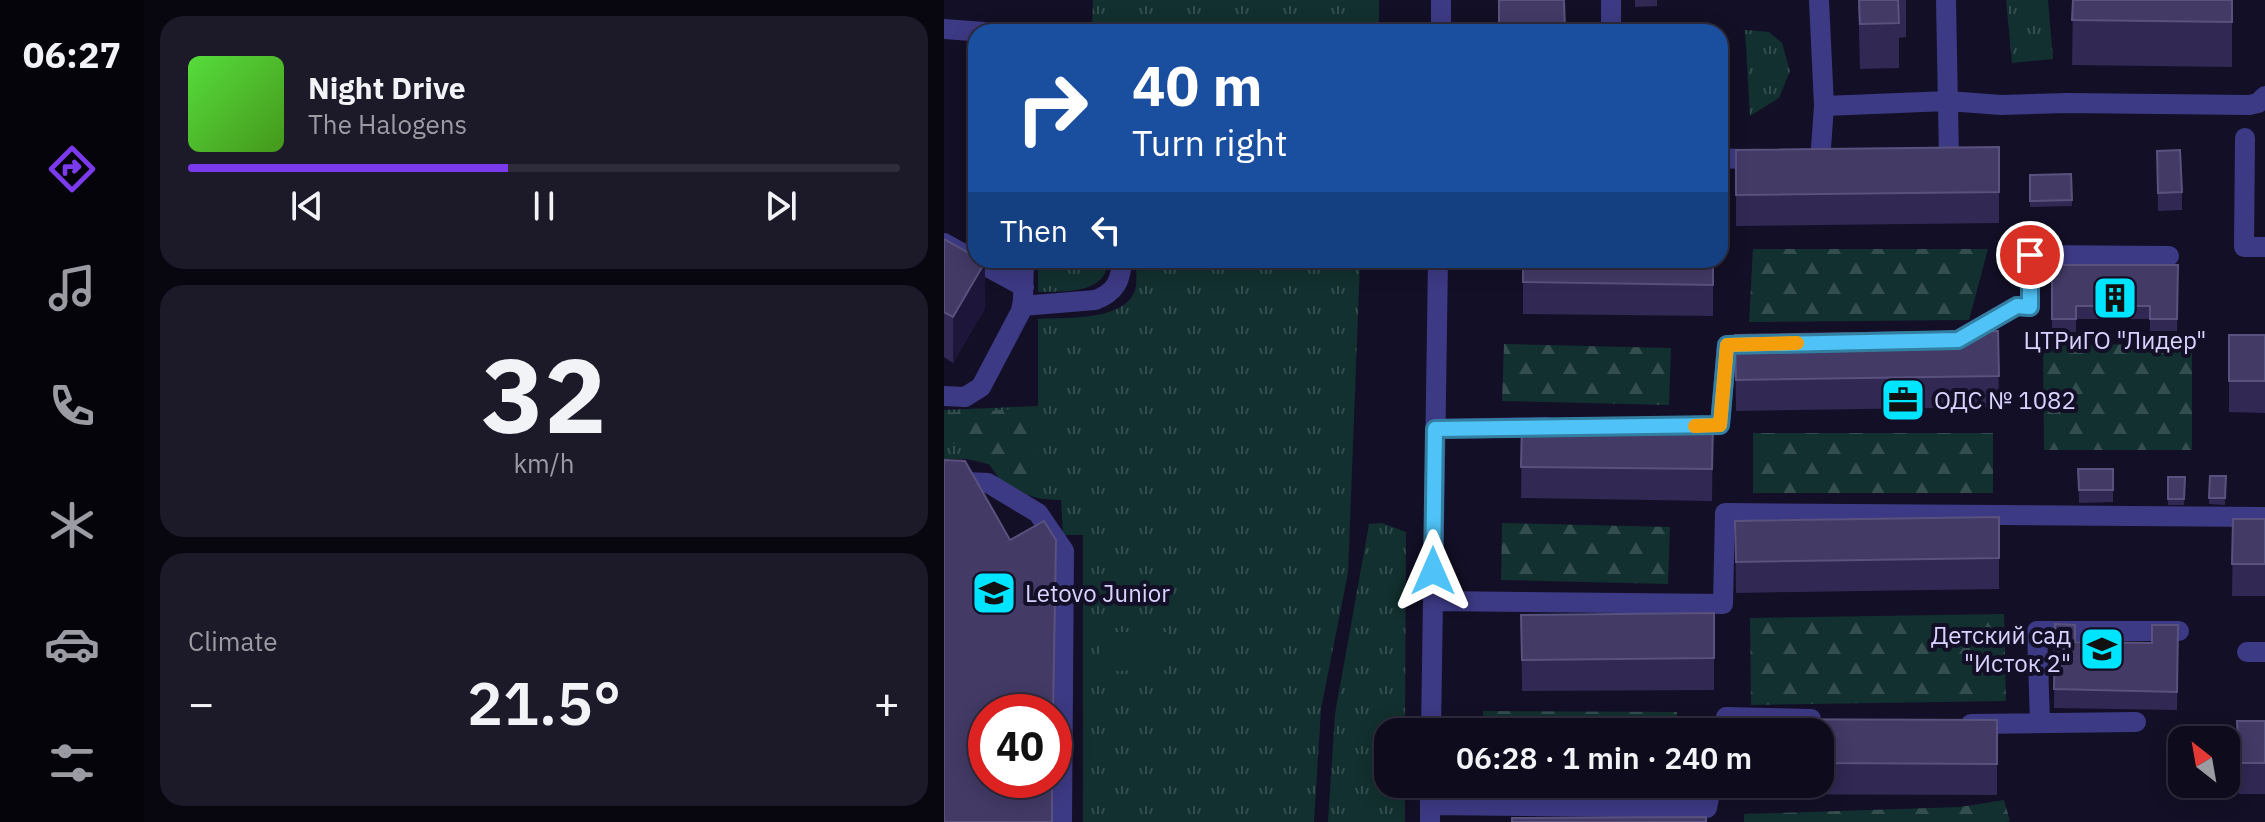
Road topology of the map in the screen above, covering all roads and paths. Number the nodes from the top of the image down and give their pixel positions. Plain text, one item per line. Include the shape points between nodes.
1 (1441, 0) edge
2 (1611, 0) edge
3 (1819, 0) edge
4 (1946, 0) edge
5 (1441, 24) edge
6 (1611, 24) edge
7 (944, 29) edge
8 (968, 31) edge
9 (2265, 96) edge
10 (1948, 101) junction
11 (1824, 106) junction
12 (2245, 138) dead end
13 (1728, 158) edge
14 (1917, 160) edge
15 (1820, 162) junction
16 (1842, 162) edge
17 (944, 243) edge
18 (2265, 247) edge
19 (2169, 256) dead end
20 (968, 259) edge
21 (981, 268) edge
22 (1024, 268) edge
23 (1121, 268) edge
24 (1438, 268) edge
25 (1023, 296) junction
26 (1926, 341) edge
27 (1787, 344) edge
28 (944, 396) edge
29 (1673, 426) edge
30 (1564, 427) edge
31 (1435, 429) junction
32 (944, 481) edge
33 (2265, 517) edge
34 (1433, 601) junction
35 (2179, 631) edge
36 (1431, 718) edge
37 (1726, 718) edge
38 (1759, 718) edge
39 (2040, 722) junction
40 (2136, 722) dead end
41 (1951, 723) edge
42 (1709, 798) edge
43 (1430, 814) edge
44 (1062, 822) edge

1 - 5 street
2 - 6 street
3 - 11 street
4 - 10 street
7 - 8 street
9 - 10 street via 2249,105
10 - 11 street
10 - 14 street via 1949,159
11 - 15 street
12 - 18 street via 2244,247
13 - 15 street
15 - 16 street
17 - 20 street
19 - 26 street via 2030,255 2030,307 2017,306 1958,340
21 - 25 street
22 - 25 street
23 - 25 street via 1119,281 1095,300
24 - 31 street
25 - 28 street via 981,387 965,397
27 - 29 street via 1727,345 1720,425
30 - 31 street
31 - 34 street
32 - 44 street via 988,483 1038,513 1064,551
33 - 34 street via 1725,513 1723,604
34 - 36 street
35 - 39 street via 2037,631
37 - 38 street
39 - 40 street
39 - 41 street
42 - 43 street via 1707,808

